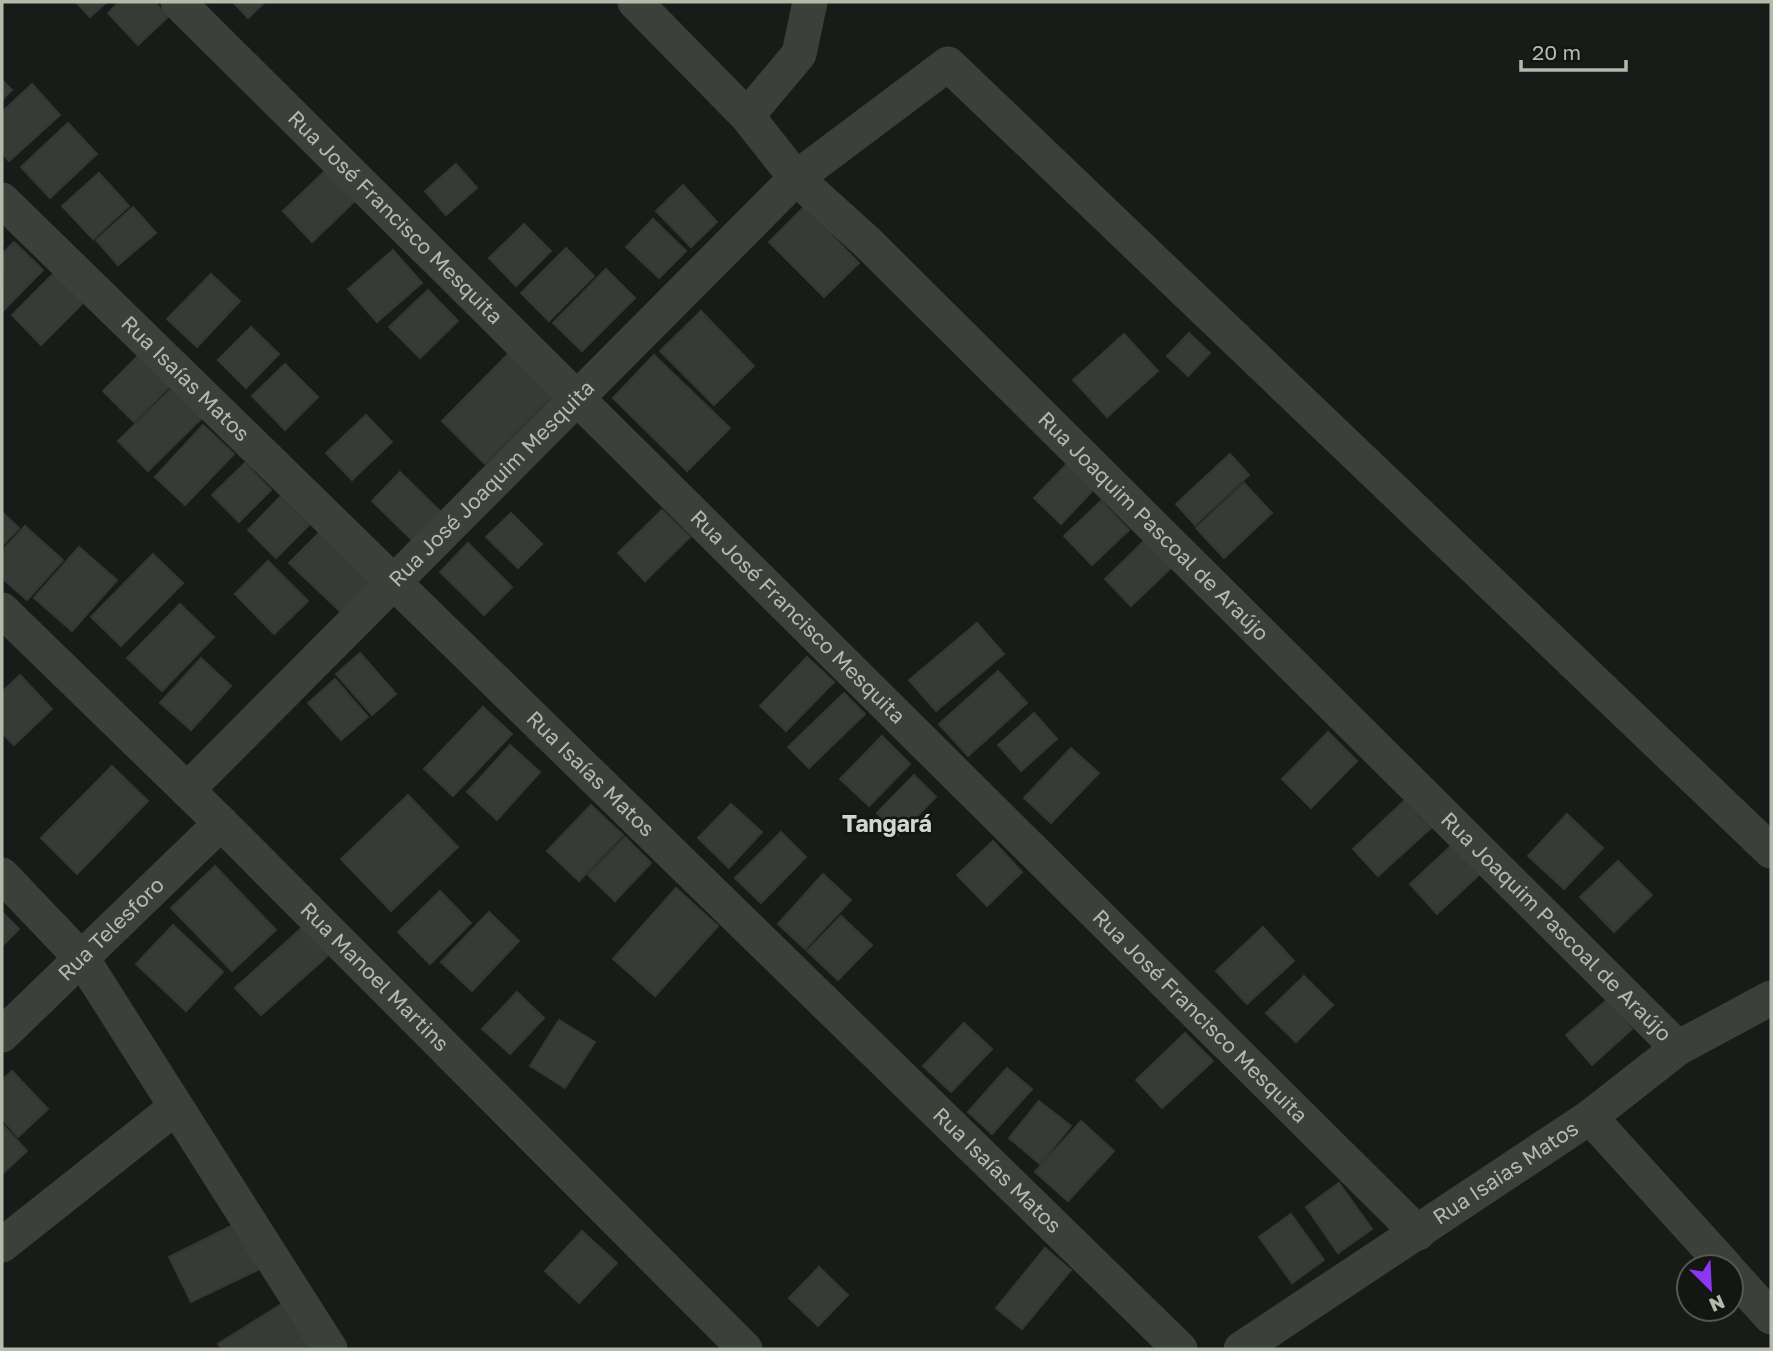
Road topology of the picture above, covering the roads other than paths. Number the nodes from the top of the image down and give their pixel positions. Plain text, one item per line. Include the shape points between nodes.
1 (178, 2) edge
2 (635, 2) edge
3 (810, 2) edge
4 (747, 116) junction
5 (796, 177) junction
6 (2, 200) edge
7 (578, 399) junction
8 (396, 583) junction
9 (2, 610) edge
10 (187, 790) junction
11 (221, 823) junction
12 (1771, 851) edge
13 (2, 875) edge
14 (83, 960) junction
15 (1771, 998) edge
16 (2, 1035) edge
17 (1678, 1048) junction
18 (176, 1107) junction
19 (1590, 1117) junction
20 (1418, 1233) junction
21 (2, 1245) edge
22 (1713, 1253) edge
23 (1745, 1288) edge
24 (1771, 1317) edge
25 (330, 1349) edge
26 (745, 1349) edge
27 (1180, 1349) edge
28 (1241, 1349) edge

1 - 7 street, Rua José Francisco Mesquita
2 - 4 street, Rua Joaquim Pascoal de Araújo
3 - 4 street via 799,54
4 - 5 street, Rua Joaquim Pascoal de Araújo
5 - 7 street, Rua José Joaquim Mesquita
5 - 12 street, Rua José Joaquim Mesquita via 948,64
5 - 17 street, Rua Joaquim Pascoal de Araújo via 867,242
6 - 8 street, Rua Isaías Matos
7 - 8 street, Rua José Joaquim Mesquita
7 - 20 street, Rua José Francisco Mesquita
8 - 10 street, Rua José Joaquim Mesquita
8 - 27 street, Rua Isaías Matos
9 - 10 street, Rua Manoel Martins
10 - 11 street, Rua Manoel Martins
11 - 14 street, Rua Telesforo
11 - 26 street, Rua Manoel Martins
13 - 14 street
14 - 16 street, Rua Telesforo
14 - 18 street
15 - 17 street, Rua Isaias Matos
17 - 19 street, Rua Isaias Matos
18 - 21 street
18 - 25 street
19 - 20 street, Rua Isaias Matos
19 - 22 street
20 - 28 street, Rua Isaias Matos
23 - 24 street

